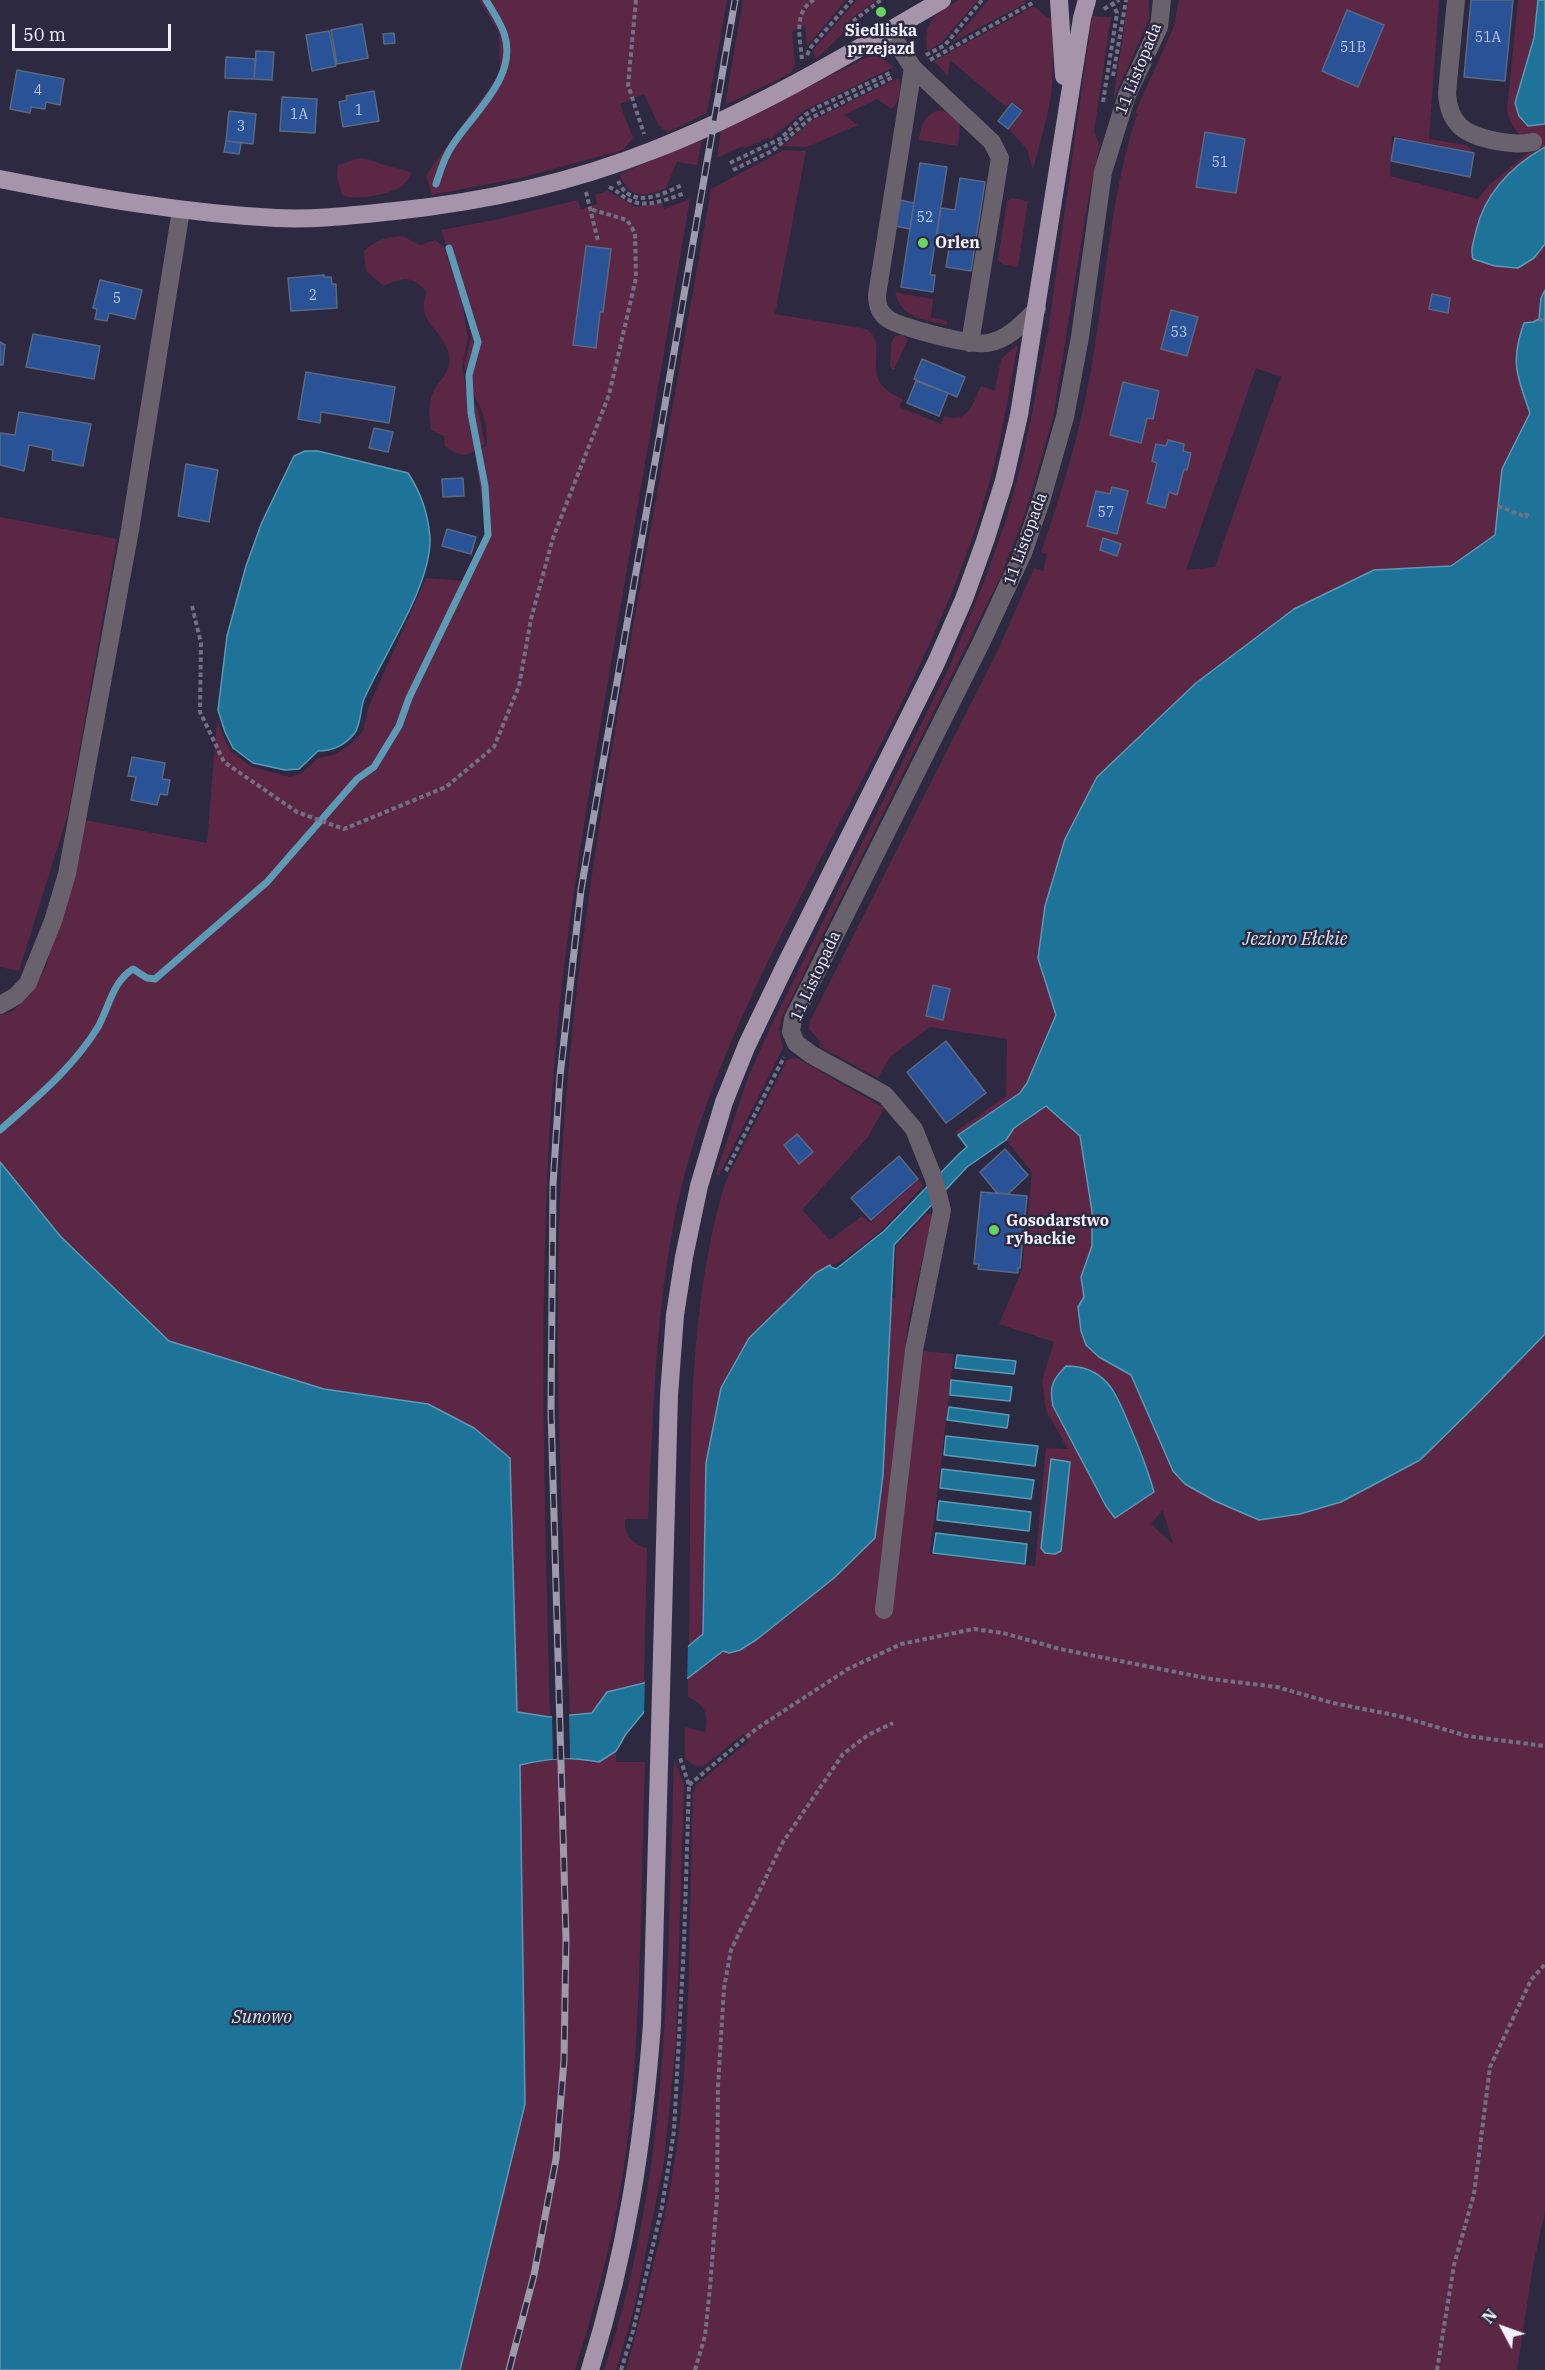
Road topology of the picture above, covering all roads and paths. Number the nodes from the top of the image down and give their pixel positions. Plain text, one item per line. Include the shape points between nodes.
1 (636, 0) edge
2 (814, 0) edge
3 (852, 0) edge
4 (881, 0) edge
5 (927, 0) edge
6 (942, 0) edge
7 (982, 0) edge
8 (1031, 0) edge
9 (1059, 0) edge
10 (1087, 0) edge
11 (1112, 0) edge
12 (1125, 0) edge
13 (1162, 0) edge
14 (1456, 0) edge
15 (853, 21) dead end
16 (893, 28) junction
17 (911, 65) junction
18 (804, 78) junction
19 (1109, 100) dead end
20 (1102, 105) dead end
21 (1065, 118) junction
22 (1533, 142) dead end
23 (650, 152) junction
24 (730, 163) dead end
25 (733, 170) dead end
26 (580, 174) junction
27 (616, 176) dead end
28 (0, 179) edge
29 (682, 185) dead end
30 (616, 190) dead end
31 (685, 193) dead end
32 (590, 209) junction
33 (181, 210) junction
34 (598, 241) dead end
35 (1037, 309) junction
36 (1539, 319) dead end
37 (1545, 322) edge
38 (970, 343) junction
39 (1498, 507) dead end
40 (1528, 511) dead end
41 (192, 606) dead end
42 (0, 1005) edge
43 (796, 1043) junction
44 (721, 1180) dead end
45 (884, 1610) dead end
46 (893, 1723) dead end
47 (1545, 1746) edge
48 (689, 1785) dead end
49 (1545, 1964) edge
50 (590, 2370) edge
51 (695, 2370) edge
52 (1437, 2370) edge

1 - 23 path via 628,85
2 - 18 path via 801,12
3 - 18 path via 811,47
4 - 15 path
5 - 16 main road
6 - 16 main road
7 - 17 path via 945,45
8 - 17 path via 1034,2
9 - 21 main road
10 - 21 main road
11 - 20 path via 1117,13
12 - 19 path
13 - 43 street, 11 Listopada via 1159,27 1127,95 1103,172 1065,417 1038,511 1013,579 793,1019 791,1032
14 - 22 street via 1447,93 1453,118 1463,130 1477,137 1518,145
16 - 17 street
16 - 18 main road
17 - 24 path via 805,115 780,139
17 - 25 path via 811,118 772,151
17 - 38 street via 992,142 1000,158
17 - 38 street via 878,305 888,319
18 - 23 main road
21 - 35 main road
23 - 26 main road
26 - 32 path
26 - 33 main road via 442,206 352,216 278,219
27 - 29 path via 627,192 638,199 661,195
28 - 33 main road
30 - 31 path via 642,204
32 - 34 path
32 - 41 path via 627,220 635,232 636,278 609,395 553,538 531,619 519,686 494,747 446,787 344,829 297,812 224,762 200,712 201,643
33 - 42 street via 130,530 67,874 28,983
35 - 38 street via 1005,337
35 - 50 main road via 1006,471 964,599 919,701 747,1046 724,1102 687,1240 675,1315 669,1395 647,2091 623,2248
36 - 37 path
39 - 40 path via 1526,517
43 - 44 path via 787,1052
43 - 45 street via 885,1095 914,1129 942,1210 914,1350
46 - 51 path via 843,1754 783,1842 731,1950 723,1999 710,2288 705,2336
47 - 48 path via 1467,1736 1277,1687 1211,1679 974,1629 902,1644 848,1669 756,1729
49 - 52 path via 1531,1980 1490,2067 1474,2194 1454,2265

